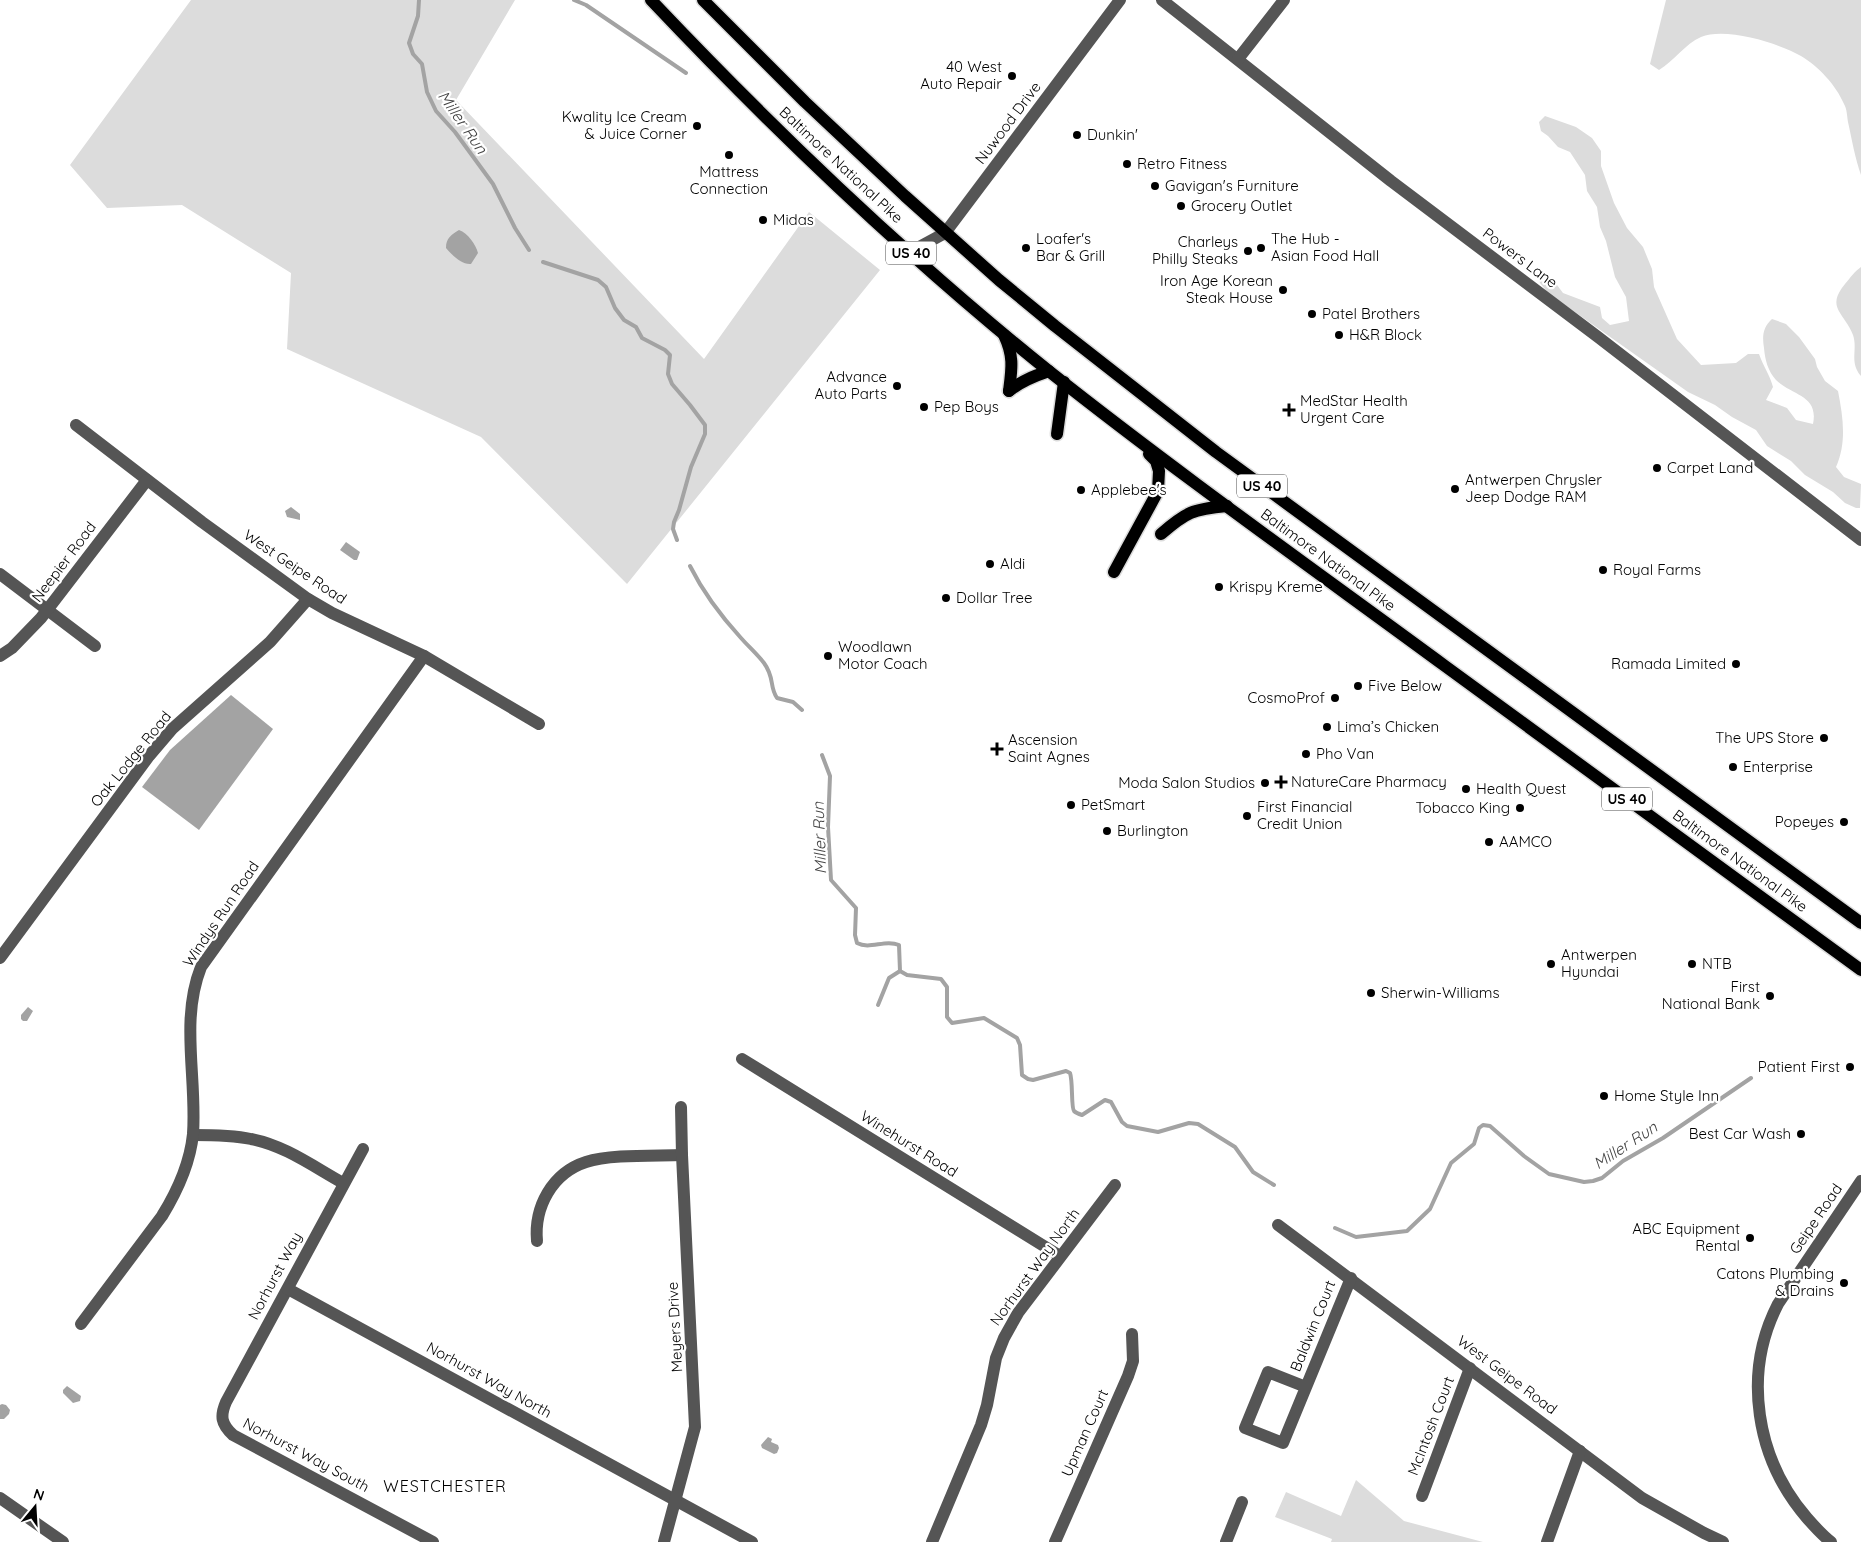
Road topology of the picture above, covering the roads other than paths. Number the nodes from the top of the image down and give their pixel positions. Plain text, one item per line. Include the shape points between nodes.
1 (650, 0) edge
2 (703, 0) edge
3 (1120, 0) edge
4 (1162, 0) edge
5 (1284, 0) edge
6 (1238, 60) junction
7 (945, 233) junction
8 (910, 252) junction
9 (1002, 332) junction
10 (1049, 371) junction
11 (1064, 382) junction
12 (76, 425) dead end
13 (1124, 430) junction
14 (1057, 434) dead end
15 (147, 480) junction
16 (1227, 506) junction
17 (1161, 534) dead end
18 (1861, 540) edge
19 (1114, 572) dead end
20 (0, 574) edge
21 (308, 599) junction
22 (48, 611) junction
23 (95, 646) dead end
24 (0, 656) edge
25 (424, 656) junction
26 (539, 724) dead end
27 (1861, 923) edge
28 (0, 958) edge
29 (1861, 970) edge
30 (742, 1058) dead end
31 (681, 1107) dead end
32 (193, 1135) junction
33 (363, 1149) dead end
34 (682, 1155) junction
35 (1861, 1182) edge
36 (343, 1183) junction
37 (1115, 1185) dead end
38 (1278, 1225) dead end
39 (537, 1241) dead end
40 (1060, 1256) junction
41 (1351, 1278) junction
42 (288, 1289) junction
43 (81, 1324) dead end
44 (1132, 1334) dead end
45 (1470, 1368) junction
46 (1306, 1387) junction
47 (222, 1421) joint
48 (1580, 1451) junction
49 (1422, 1496) dead end
50 (0, 1498) edge
51 (676, 1500) junction
52 (1242, 1502) dead end
53 (63, 1542) edge
54 (433, 1542) edge
55 (664, 1542) edge
56 (752, 1542) edge
57 (932, 1542) edge
58 (1055, 1542) edge
59 (1226, 1542) edge
60 (1547, 1542) edge
61 (1723, 1542) edge
62 (1831, 1542) edge

1 - 8 main road, Baltimore National Pike / US 40 via 713,66
2 - 7 main road, Baltimore National Pike / US 40 via 805,102
3 - 7 street, Nuwood Drive
4 - 6 street, Powers Lane
5 - 6 street
6 - 18 street, Powers Lane
7 - 8 street, Nuwood Drive
7 - 27 main road, Baltimore National Pike / US 40 via 1055,326 1216,452
8 - 9 main road, Baltimore National Pike / US 40
9 - 10 main road, Baltimore National Pike / US 40
9 - 10 main road via 1010,348 1012,362 1009,391 1031,377
10 - 11 main road, Baltimore National Pike / US 40
11 - 13 main road, Baltimore National Pike / US 40
11 - 14 main road
12 - 15 street, West Geipe Road
13 - 16 main road, Baltimore National Pike / US 40
13 - 19 main road via 1156,461 1160,480 1158,491
15 - 21 street, West Geipe Road
15 - 22 street, Neepier Road
16 - 17 main road via 1202,508 1187,514
16 - 29 main road, Baltimore National Pike / US 40
20 - 22 street
21 - 25 street, West Geipe Road
21 - 28 street, Oak Lodge Road via 270,642 172,729
22 - 23 street
22 - 24 street, Neepier Road via 32,630
25 - 26 street, West Geipe Road
25 - 32 street, Windys Run Road via 201,967 195,982 190,1017
30 - 40 street, Winehurst Road
31 - 34 street, Meyers Drive
32 - 36 street via 235,1136 262,1142
32 - 43 street, Windys Run Road via 186,1168 162,1216
33 - 36 street, Norhurst Way
34 - 39 street via 604,1158 571,1169 558,1179 542,1203 536,1226
34 - 51 street, Meyers Drive via 696,1421
35 - 62 street, Geipe Road via 1778,1304 1770,1320 1758,1379 1762,1434 1781,1483 1796,1505
36 - 42 street, Norhurst Way
37 - 40 street, Norhurst Way North
38 - 41 street, West Geipe Road
40 - 57 street, Norhurst Way North via 1018,1313 1004,1338 996,1358 981,1426
41 - 45 street, West Geipe Road
41 - 46 street, Baldwin Court
42 - 47 street, Norhurst Way via 226,1402
42 - 51 street, Norhurst Way North
44 - 58 street, Upman Court via 1133,1361 1128,1376
45 - 48 street, West Geipe Road
45 - 49 street, McIntosh Court
46 - 46 street, Baldwin Court via 1283,1443 1246,1428 1268,1372
47 - 54 street, Norhurst Way South via 233,1435
48 - 60 street
48 - 61 street, West Geipe Road via 1642,1498
50 - 53 street
51 - 55 street, Meyers Drive
51 - 56 street, Norhurst Way North
52 - 59 street

